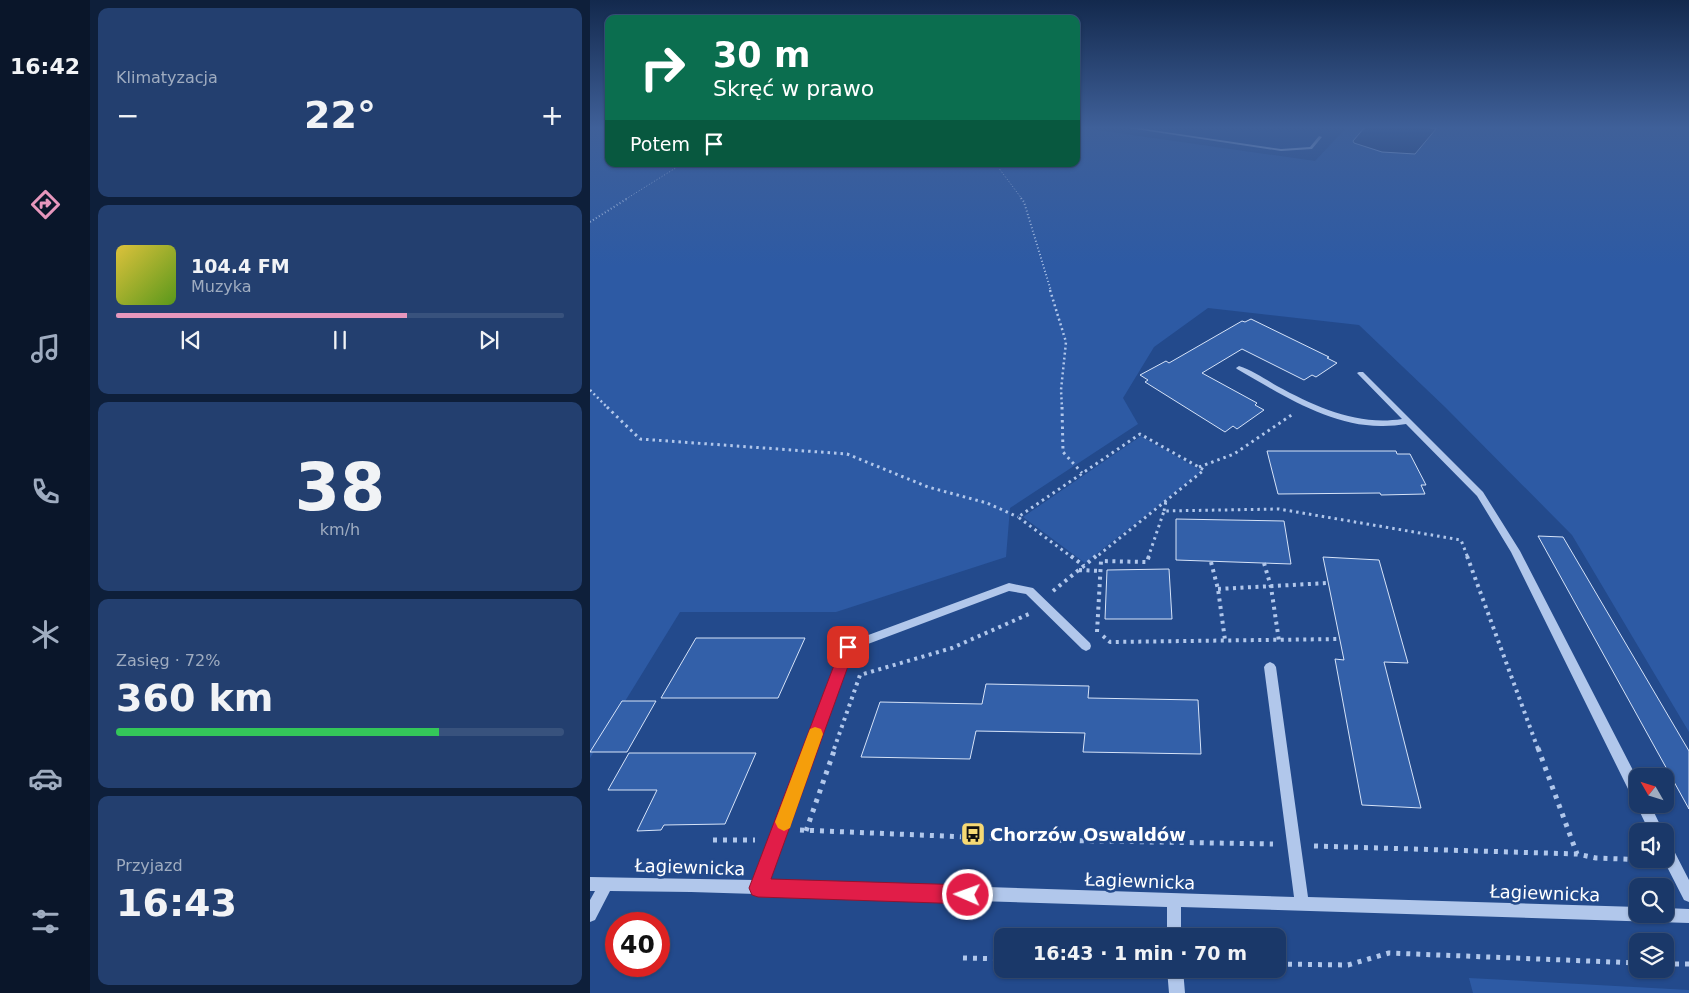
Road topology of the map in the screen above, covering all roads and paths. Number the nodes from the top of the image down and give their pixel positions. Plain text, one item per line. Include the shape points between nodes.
1 (667, 173) edge
2 (1003, 173) edge
3 (590, 222) edge
4 (1239, 368) dead end
5 (1361, 373) dead end
6 (590, 390) edge
7 (1331, 413) junction
8 (1408, 421) junction
9 (1198, 467) junction
10 (1082, 473) junction
11 (1166, 501) junction
12 (1164, 511) junction
13 (1018, 517) junction
14 (1210, 562) dead end
15 (1264, 563) dead end
16 (1084, 566) junction
17 (1079, 570) junction
18 (1100, 571) junction
19 (1328, 583) dead end
20 (1271, 587) junction
21 (1218, 589) junction
22 (1040, 602) junction
23 (1098, 632) junction
24 (1340, 639) dead end
25 (1225, 640) junction
26 (1279, 641) junction
27 (1086, 646) joint
28 (1270, 667) dead end
29 (1629, 776) edge
30 (806, 831) junction
31 (779, 835) junction
32 (915, 835) dead end
33 (713, 840) dead end
34 (1577, 854) dead end
35 (1674, 866) edge
36 (590, 884) edge
37 (606, 884) junction
38 (758, 888) junction
39 (1689, 895) edge
40 (1174, 901) junction
41 (1302, 904) junction
42 (590, 915) edge
43 (1689, 916) edge
44 (1174, 928) edge
45 (963, 958) dead end
46 (994, 959) edge
47 (1629, 962) edge
48 (1286, 964) edge
49 (1674, 964) edge
50 (1689, 964) edge
51 (1175, 978) edge
52 (1176, 993) edge

1 - 3 path
2 - 10 path via 1024,202 1066,342 1061,390 1063,452
4 - 7 street
5 - 8 street
6 - 13 path via 640,439 847,454 928,487 987,503
7 - 8 street via 1382,424
7 - 9 path via 1292,414 1234,454
8 - 29 street via 1480,494 1510,543
9 - 10 path via 1140,434
9 - 11 path via 1204,470
10 - 13 path
11 - 12 path
11 - 16 path
12 - 18 path via 1147,562 1101,561
12 - 34 path via 1279,509 1461,540
13 - 16 path
14 - 21 path
15 - 20 path
16 - 17 path
17 - 18 path
17 - 22 path
18 - 23 path
19 - 20 path
20 - 21 path
20 - 26 path
21 - 25 path
22 - 27 street
22 - 30 path via 1028,615 952,648 860,675
22 - 31 street via 1029,591 1008,586 848,647
23 - 25 path via 1110,642
23 - 27 path
24 - 26 path
25 - 26 path
28 - 41 street
30 - 31 path
30 - 32 path
31 - 33 path via 749,841
31 - 38 street
35 - 39 street
36 - 37 street, Łagiewnicka
37 - 38 street, Łagiewnicka
37 - 42 street
38 - 40 street, Łagiewnicka
40 - 41 street, Łagiewnicka
40 - 44 street
41 - 43 street, Łagiewnicka
45 - 46 path
47 - 48 path via 1389,953 1348,965
49 - 50 path
51 - 52 street

